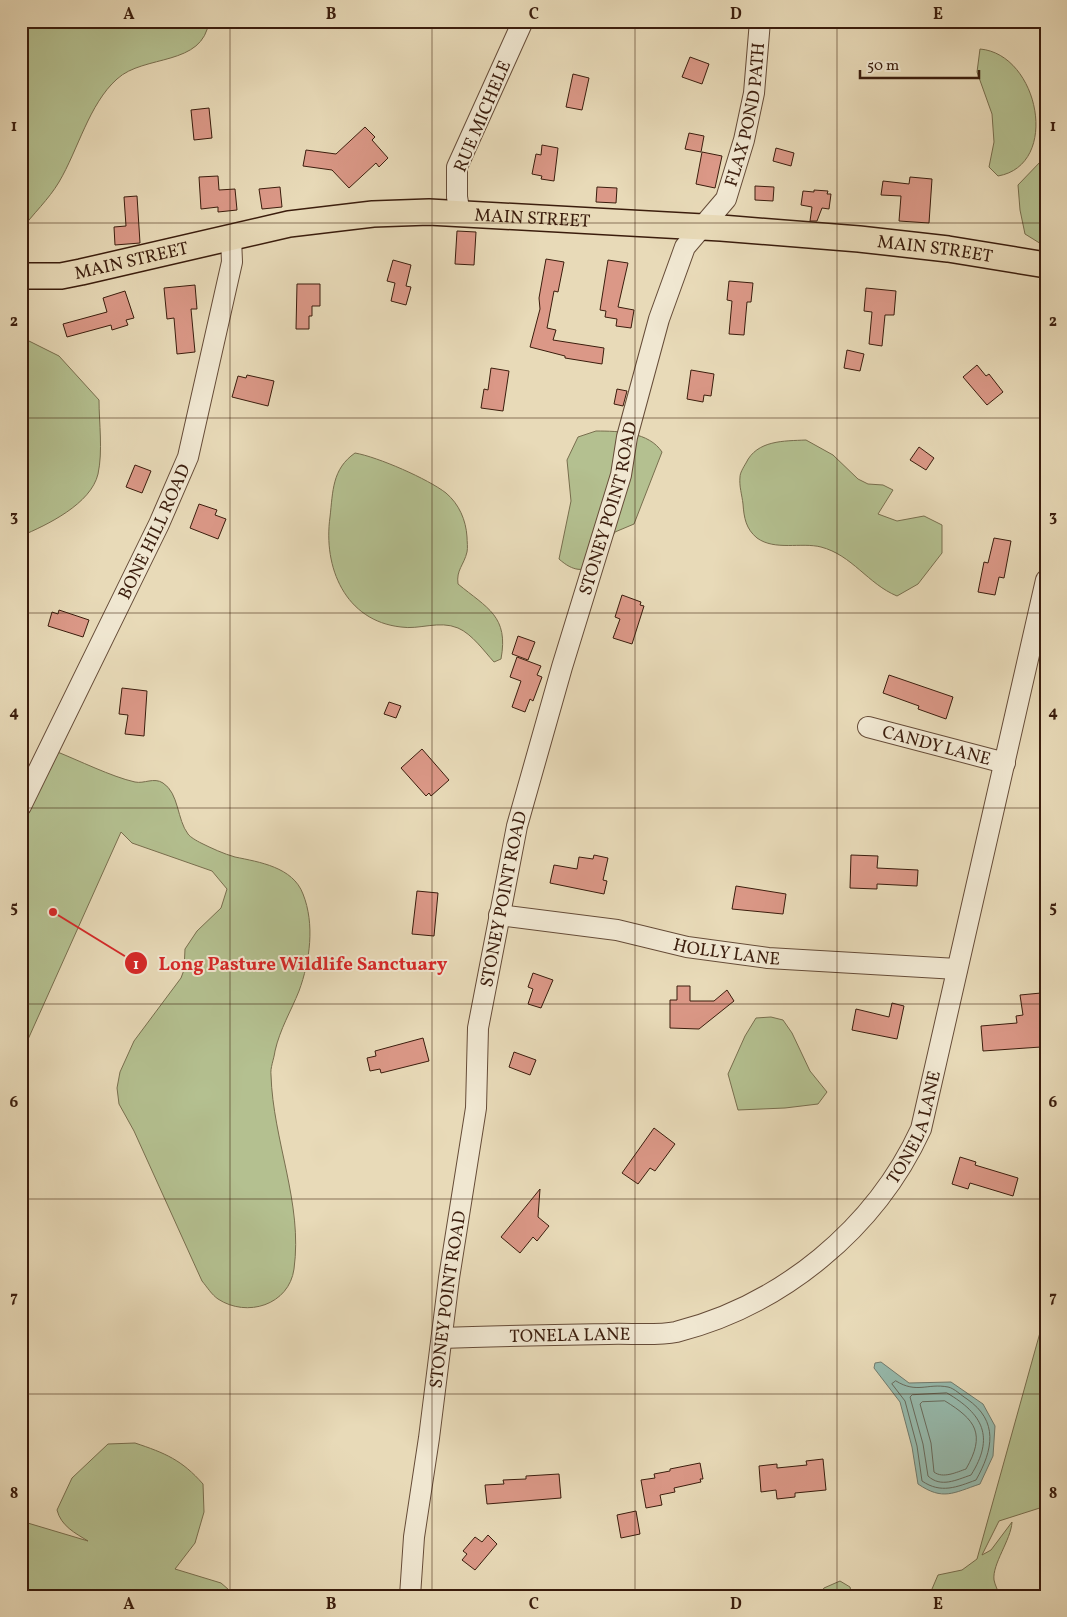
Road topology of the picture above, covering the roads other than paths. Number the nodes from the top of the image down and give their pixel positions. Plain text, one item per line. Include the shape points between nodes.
1 (523, 21) edge
2 (760, 21) edge
3 (460, 214) junction
4 (703, 228) junction
5 (231, 238) junction
6 (1046, 265) edge
7 (21, 276) edge
8 (1046, 580) edge
9 (868, 727) dead end
10 (1005, 763) junction
11 (21, 806) edge
12 (499, 915) junction
13 (957, 969) junction
14 (442, 1338) junction
15 (410, 1596) edge

1 - 3 street, RUE MICHELE via 457,168
2 - 4 street, FLAX POND PATH via 754,93 744,140 726,199
3 - 4 main road, MAIN STREET
3 - 5 main road, MAIN STREET via 373,214 289,224
4 - 6 main road, MAIN STREET via 859,239
4 - 12 street, STONEY POINT ROAD via 685,247 659,319 627,437 621,475 517,826
5 - 7 main road, MAIN STREET via 61,276
5 - 11 street, BONE HILL ROAD via 232,262 188,457 159,524
8 - 10 street, TONELA LANE
9 - 10 street, CANDY LANE
10 - 13 street, TONELA LANE
12 - 13 street, HOLLY LANE via 617,930 686,947 768,958
12 - 14 street, STONEY POINT ROAD via 478,1028 476,1108
13 - 14 street, TONELA LANE via 927,1108 915,1143 859,1224 806,1270 750,1305 675,1332
14 - 15 street, STONEY POINT ROAD via 414,1537

